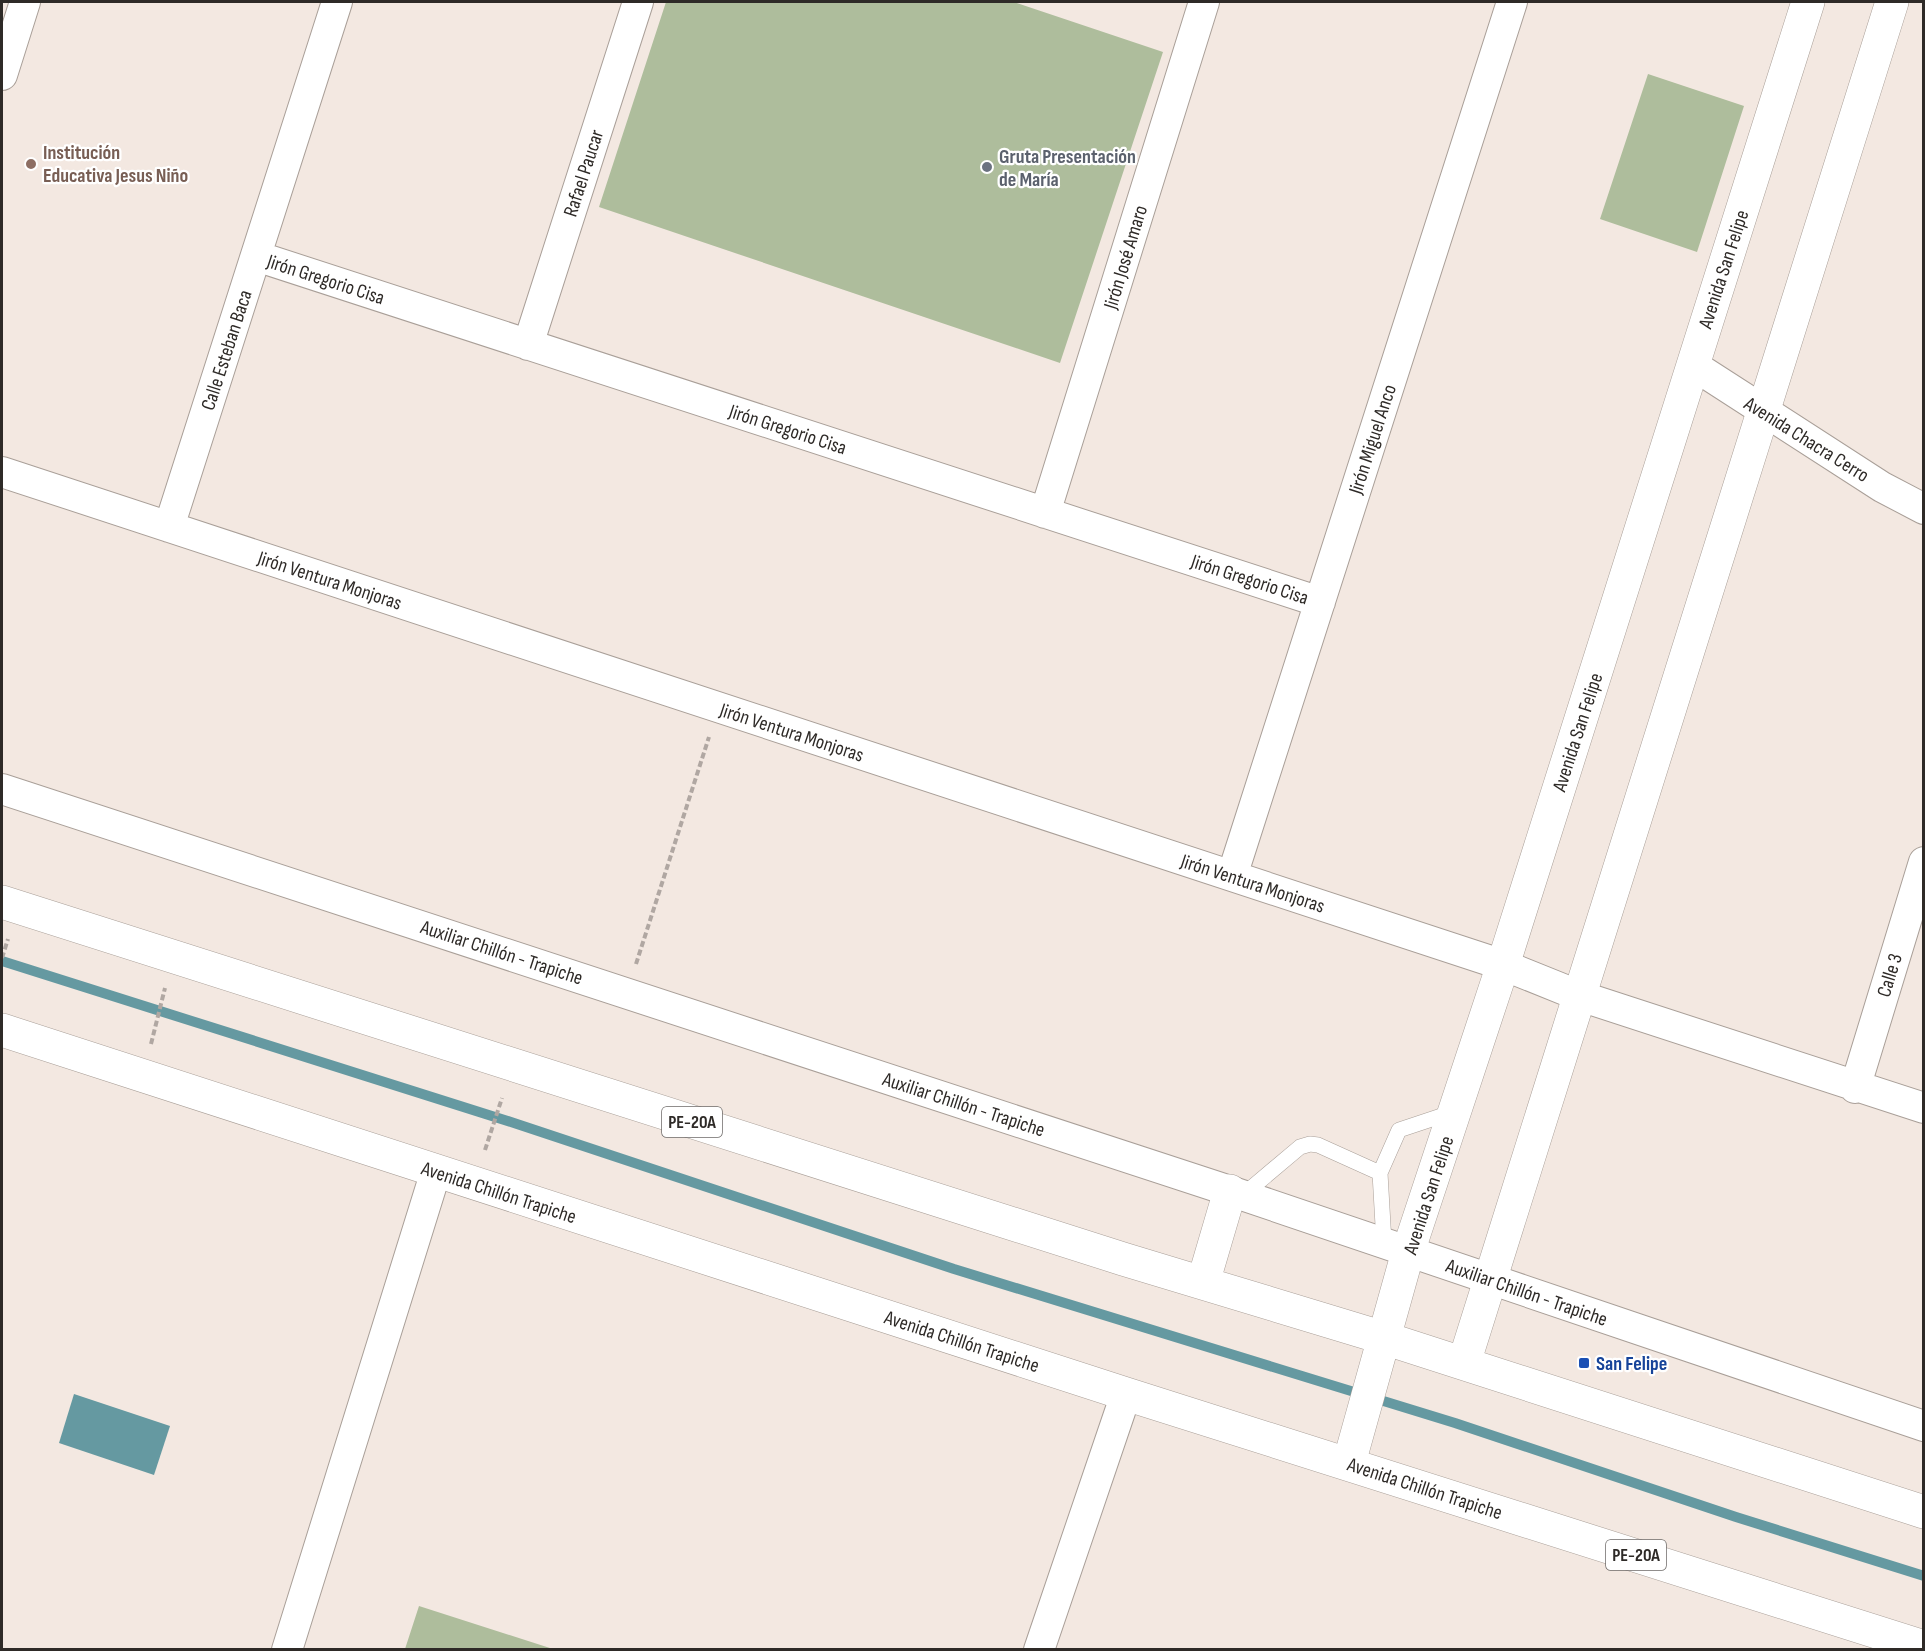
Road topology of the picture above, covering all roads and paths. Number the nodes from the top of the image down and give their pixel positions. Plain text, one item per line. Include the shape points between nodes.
1 (25, 2) edge
2 (338, 2) edge
3 (638, 2) edge
4 (1204, 2) edge
5 (1512, 2) edge
6 (1808, 2) edge
7 (1892, 2) edge
8 (2, 75) edge
9 (256, 256) junction
10 (528, 345) junction
11 (1693, 365) junction
12 (1763, 412) junction
13 (2, 472) edge
14 (1923, 510) edge
15 (1045, 513) junction
16 (169, 527) junction
17 (1320, 602) junction
18 (718, 707) junction
19 (2, 789) edge
20 (1923, 862) edge
21 (1232, 876) junction
22 (2, 902) edge
23 (173, 958) junction
24 (1503, 965) junction
25 (627, 993) junction
26 (1580, 996) junction
27 (2, 1030) edge
28 (513, 1066) junction
29 (142, 1076) junction
30 (1855, 1088) junction
31 (1923, 1108) edge
32 (1455, 1112) junction
33 (435, 1171) junction
34 (1380, 1173) junction
35 (473, 1183) junction
36 (1236, 1193) junction
37 (1396, 1248) junction
38 (1489, 1278) junction
39 (1203, 1283) junction
40 (1384, 1338) junction
41 (1464, 1364) junction
42 (1126, 1394) junction
43 (1923, 1426) edge
44 (1348, 1463) junction
45 (1923, 1512) edge
46 (1873, 1641) edge
47 (1923, 1647) edge
48 (287, 1650) edge
49 (1039, 1650) edge

1 - 8 street
2 - 9 street, Calle Esteban Baca
3 - 10 street, Rafael Paucar
4 - 15 street, Jirón José Amaro
5 - 17 street, Jirón Miguel Anco
6 - 11 main road, Avenida San Felipe
7 - 12 main road
9 - 10 street, Jirón Gregorio Cisa
9 - 16 street, Calle Esteban Baca
10 - 15 street, Jirón Gregorio Cisa
11 - 12 street, Avenida Chacra Cerro
11 - 24 main road, Avenida San Felipe
12 - 14 street, Avenida Chacra Cerro
12 - 26 main road
13 - 16 street, Jirón Ventura Monjoras
15 - 17 street, Jirón Gregorio Cisa
16 - 18 street, Jirón Ventura Monjoras
17 - 21 street, Jirón Miguel Anco
18 - 21 street, Jirón Ventura Monjoras
18 - 25 path
19 - 25 street, Auxiliar Chillón - Trapiche
20 - 30 street, Calle 3
21 - 24 street, Jirón Ventura Monjoras
22 - 23 main road, PE-20A
23 - 28 main road, PE-20A
23 - 29 path
24 - 26 street, Jirón Ventura Monjoras
24 - 32 main road, Avenida San Felipe
25 - 36 street, Auxiliar Chillón - Trapiche
26 - 30 street, Jirón Ventura Monjoras
26 - 38 main road
27 - 29 main road, Avenida Chillón Trapiche / PE-20A
28 - 35 path
28 - 39 main road, PE-20A
29 - 33 main road, Avenida Chillón Trapiche / PE-20A
30 - 31 street, Jirón Ventura Monjoras
32 - 34 lane via 1399,1130
32 - 37 main road, Avenida San Felipe
33 - 35 main road, Avenida Chillón Trapiche / PE-20A
33 - 48 street
34 - 36 lane via 1310,1144 1300,1147
34 - 37 lane
35 - 42 main road, Avenida Chillón Trapiche / PE-20A
36 - 37 street, Auxiliar Chillón - Trapiche
36 - 39 main road
37 - 38 street, Auxiliar Chillón - Trapiche
37 - 40 main road, Avenida San Felipe
38 - 41 main road
38 - 43 street, Auxiliar Chillón - Trapiche
39 - 40 main road, PE-20A
40 - 41 main road, PE-20A
40 - 44 main road, Avenida San Felipe
41 - 45 main road, PE-20A
42 - 44 main road, Avenida Chillón Trapiche / PE-20A
42 - 49 street
44 - 46 main road, Avenida Chillón Trapiche / PE-20A
46 - 47 main road, Avenida Chillón Trapiche / PE-20A

